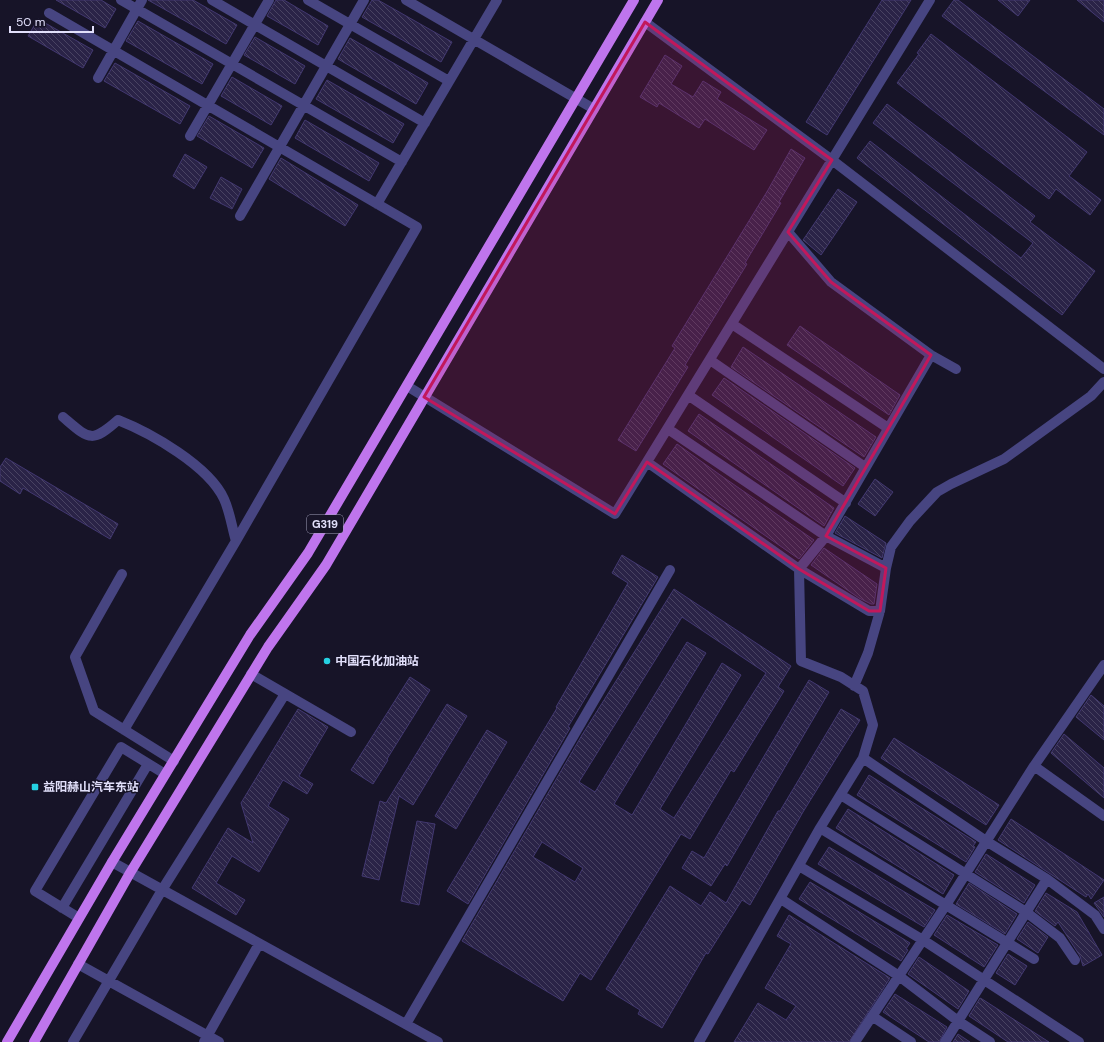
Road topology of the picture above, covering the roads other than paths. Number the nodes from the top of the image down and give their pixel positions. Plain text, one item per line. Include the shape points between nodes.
1 (121, 0) edge
2 (212, 0) edge
3 (269, 0) edge
4 (308, 0) edge
5 (364, 0) edge
6 (406, 0) edge
7 (497, 0) edge
8 (634, 0) edge
9 (658, 0) edge
10 (930, 0) edge
11 (139, 5) edge
12 (49, 13) dead end
13 (645, 22) junction
14 (350, 23) junction
15 (254, 25) junction
16 (474, 39) junction
17 (113, 51) junction
18 (232, 64) junction
19 (326, 66) junction
20 (98, 78) dead end
21 (449, 81) junction
22 (576, 98) junction
23 (208, 106) junction
24 (303, 106) junction
25 (594, 109) junction
26 (425, 123) junction
27 (190, 136) dead end
28 (279, 147) junction
29 (832, 160) junction
30 (402, 162) junction
31 (377, 204) junction
32 (240, 216) dead end
33 (788, 232) junction
34 (732, 324) junction
35 (931, 355) junction
36 (710, 360) junction
37 (956, 369) dead end
38 (1104, 369) edge
39 (1104, 382) edge
40 (407, 386) junction
41 (688, 395) junction
42 (424, 397) junction
43 (63, 417) dead end
44 (668, 428) junction
45 (888, 428) junction
46 (647, 462) junction
47 (865, 468) junction
48 (846, 503) junction
49 (826, 536) junction
50 (236, 541) junction
51 (886, 568) junction
52 (800, 569) junction
53 (670, 570) dead end
54 (122, 574) dead end
55 (880, 611) junction
56 (1104, 665) edge
57 (252, 674) junction
58 (854, 686) junction
59 (285, 694) junction
60 (124, 730) junction
61 (351, 732) dead end
62 (863, 758) junction
63 (174, 761) junction
64 (148, 764) junction
65 (1034, 766) junction
66 (166, 774) junction
67 (841, 795) junction
68 (1104, 816) edge
69 (820, 828) junction
70 (986, 841) junction
71 (112, 862) junction
72 (799, 866) junction
73 (130, 873) junction
74 (966, 873) junction
75 (1047, 878) junction
76 (162, 890) junction
77 (781, 899) junction
78 (946, 905) junction
79 (62, 908) junction
80 (1026, 912) junction
81 (80, 918) junction
82 (1104, 929) edge
83 (923, 940) junction
84 (1006, 943) junction
85 (259, 944) junction
86 (1034, 959) dead end
87 (1075, 960) dead end
88 (78, 964) junction
89 (899, 976) junction
90 (984, 979) junction
91 (109, 981) junction
92 (872, 1016) junction
93 (958, 1021) junction
94 (406, 1024) junction
95 (206, 1039) edge
96 (7, 1042) edge
97 (34, 1042) edge
98 (73, 1042) edge
99 (219, 1042) edge
100 (438, 1042) edge
101 (698, 1042) edge
102 (855, 1042) edge
103 (911, 1042) edge
104 (945, 1042) edge
105 (990, 1042) edge
106 (1078, 1042) edge

1 - 11 street
2 - 15 street
3 - 15 street
4 - 14 street
5 - 14 street
6 - 16 street
7 - 16 street
8 - 22 main road, G319
9 - 13 main road, G319
10 - 29 street
11 - 17 street
11 - 18 street
12 - 17 street
13 - 25 main road, G319
13 - 29 street
14 - 19 street
14 - 21 street
15 - 18 street
15 - 19 street
16 - 21 street
16 - 22 street
17 - 20 street
17 - 23 street
18 - 23 street
18 - 24 street
19 - 24 street
19 - 26 street
21 - 26 street
22 - 25 street
22 - 40 main road, G319
23 - 27 street
23 - 28 street
24 - 28 street
24 - 30 street
25 - 42 main road, G319
26 - 30 street
28 - 31 street
28 - 32 street
29 - 33 street
29 - 38 street
30 - 31 street
31 - 50 street via 417,227
33 - 34 street
33 - 35 street via 831,282
34 - 36 street
34 - 45 street
35 - 37 street
35 - 45 street
36 - 41 street
36 - 47 street
39 - 51 street via 1091,396 1004,459 937,492 910,521 891,547
40 - 42 street
40 - 63 main road, G319 via 308,553 250,635
41 - 44 street
41 - 48 street
42 - 46 street via 615,514
42 - 57 main road, G319 via 326,565
43 - 50 street via 84,435 93,437 104,432 118,420 140,428 202,470 224,499
44 - 46 street
44 - 49 street
45 - 47 street
46 - 52 street
47 - 48 street
48 - 49 street
49 - 51 street
49 - 52 street
50 - 60 street
51 - 55 street
52 - 55 street via 869,611
52 - 58 street via 801,661 841,677
53 - 94 street
54 - 60 street via 75,657 94,711
55 - 58 street via 868,653
56 - 65 street
57 - 59 street
57 - 73 main road, G319
58 - 62 street via 863,691 873,726
59 - 61 street
59 - 76 street
60 - 63 street
62 - 67 street
62 - 70 street
63 - 66 main road, G319
64 - 66 street
64 - 79 street
64 - 79 street via 121,747 39,884 35,891
65 - 68 street
65 - 70 street
66 - 71 main road, G319
67 - 69 street
67 - 74 street
69 - 72 street
69 - 78 street
70 - 74 street
70 - 75 street
71 - 73 street
71 - 81 main road, G319
72 - 77 street
72 - 83 street
73 - 76 street
73 - 88 main road, G319
74 - 78 street
74 - 80 street
75 - 80 street
75 - 82 street via 1095,915
76 - 85 street
76 - 91 street
77 - 89 street
77 - 101 street
78 - 83 street
78 - 84 street
79 - 81 street
80 - 84 street
80 - 87 street via 1060,938
81 - 96 main road, G319
83 - 89 street
83 - 90 street
84 - 86 street
84 - 90 street
85 - 94 street
85 - 95 street
88 - 91 street
88 - 97 main road, G319
89 - 92 street
89 - 93 street
90 - 93 street
90 - 106 street
91 - 95 street
91 - 98 street
92 - 102 street
92 - 103 street
93 - 104 street
93 - 105 street
94 - 100 street
95 - 99 street

